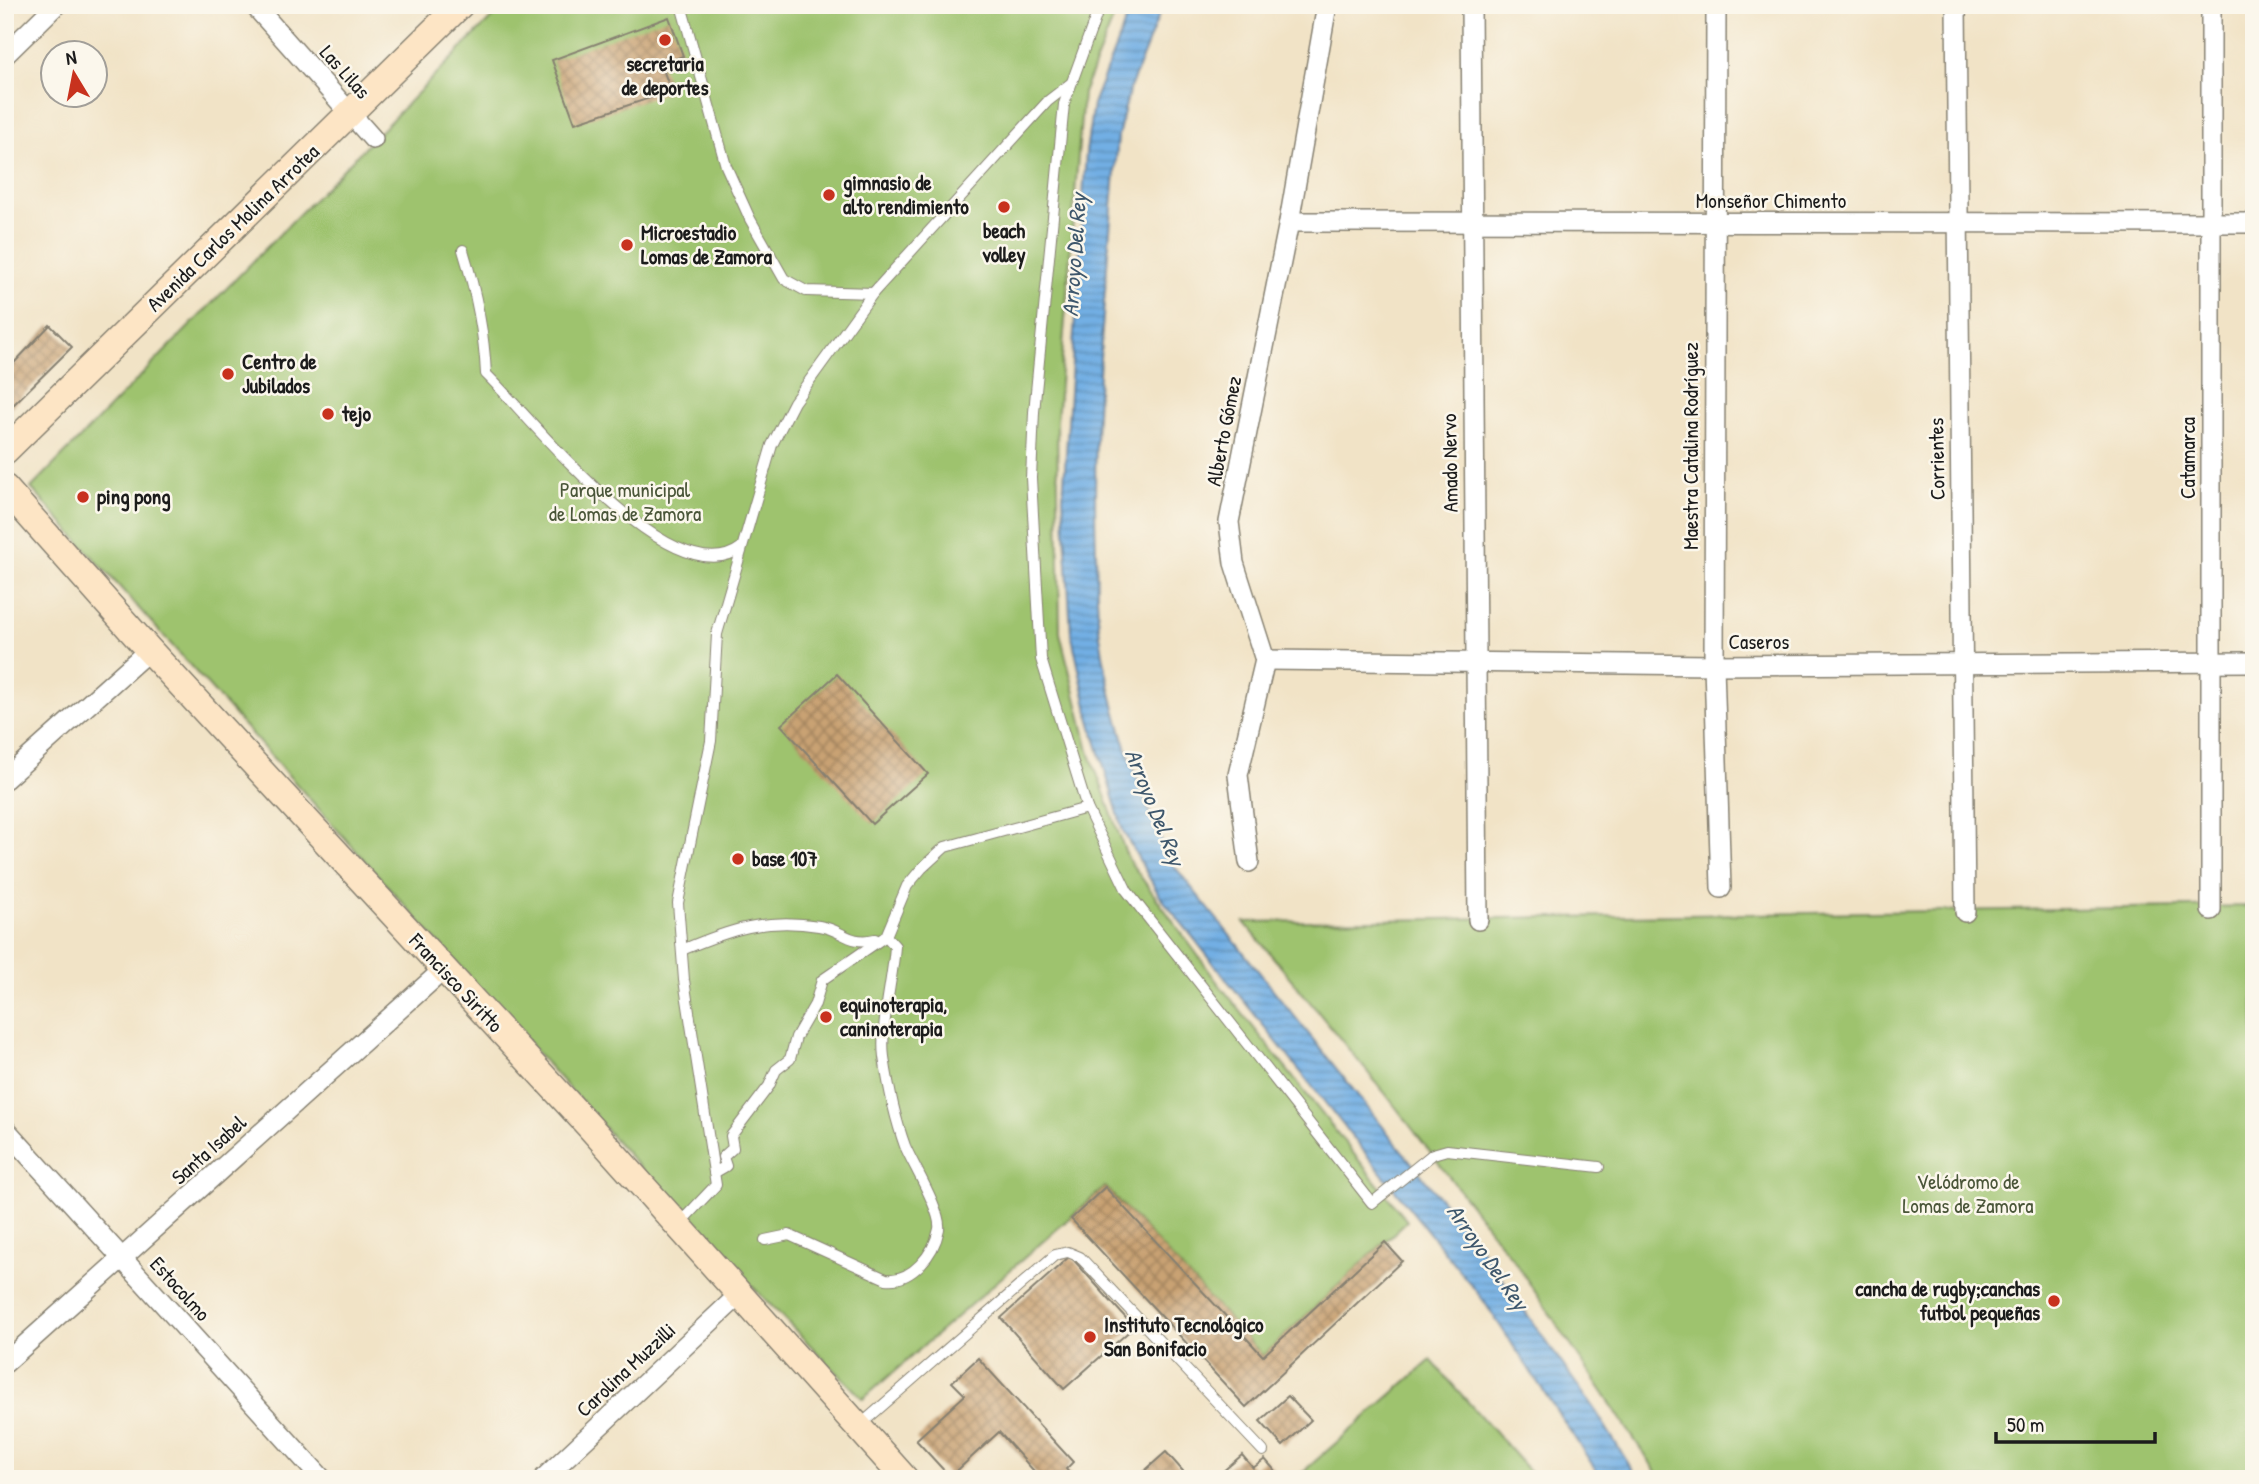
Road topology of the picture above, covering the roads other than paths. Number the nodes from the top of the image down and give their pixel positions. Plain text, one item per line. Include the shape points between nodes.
1 (56, 5) edge
2 (254, 5) edge
3 (460, 5) edge
4 (681, 5) edge
5 (1100, 5) edge
6 (1327, 5) edge
7 (1471, 5) edge
8 (1716, 5) edge
9 (1956, 5) edge
10 (2211, 5) edge
11 (5, 55) edge
12 (1070, 84) junction
13 (351, 113) junction
14 (373, 139) dead end
15 (1289, 222) junction
16 (1957, 223) junction
17 (2211, 223) junction
18 (2254, 223) edge
19 (1714, 224) junction
20 (1470, 225) junction
21 (463, 250) dead end
22 (873, 293) junction
23 (5, 451) edge
24 (5, 488) edge
25 (742, 547) junction
26 (149, 650) junction
27 (1265, 660) junction
28 (1475, 662) junction
29 (2254, 662) edge
30 (2211, 663) junction
31 (1962, 664) junction
32 (1714, 665) junction
33 (5, 779) edge
34 (1087, 808) junction
35 (1249, 862) dead end
36 (1721, 888) dead end
37 (2211, 910) dead end
38 (1965, 912) dead end
39 (1478, 920) dead end
40 (886, 936) junction
41 (682, 950) junction
42 (443, 970) junction
43 (5, 1129) edge
44 (1599, 1167) dead end
45 (714, 1173) junction
46 (678, 1225) junction
47 (765, 1240) dead end
48 (122, 1258) junction
49 (740, 1294) junction
50 (5, 1363) edge
51 (859, 1426) junction
52 (1263, 1451) dead end
53 (322, 1479) edge
54 (543, 1479) edge
55 (905, 1479) edge

1 - 11 street
2 - 13 street, Las Lilas
3 - 13 street, Avenida Carlos Molina Arrotea
4 - 22 lane via 726,166 784,279 806,291
5 - 12 lane
6 - 15 street, Alberto Gómez
7 - 20 street, Amado Nervo
8 - 19 street, Maestra Catalina Rodríguez
9 - 16 street, Corrientes
10 - 17 street, Catamarca
12 - 22 lane via 1048,101
12 - 34 lane via 1060,137 1031,478 1041,659
13 - 14 street, Las Lilas
13 - 23 street, Avenida Carlos Molina Arrotea
15 - 20 street, Monseñor Chimento
15 - 27 street, Alberto Gómez via 1229,522 1234,563
16 - 17 street, Monseñor Chimento
16 - 19 street, Monseñor Chimento
16 - 31 street, Corrientes
17 - 18 street, Monseñor Chimento
17 - 30 street, Catamarca
19 - 20 street, Monseñor Chimento
19 - 32 street, Maestra Catalina Rodríguez
20 - 28 street, Amado Nervo
21 - 25 lane via 484,334 486,374 617,509 679,550 715,559
22 - 25 lane via 794,402 772,444
24 - 26 street, Francisco Siritto
25 - 41 lane via 717,634 711,741 678,903
26 - 33 street
26 - 42 street, Francisco Siritto
27 - 28 street, Caseros
27 - 35 street via 1238,775
28 - 32 street, Caseros
28 - 39 street, Amado Nervo
29 - 30 street, Caseros
30 - 31 street, Caseros
30 - 37 street, Catamarca
31 - 32 street, Caseros
31 - 38 street, Corrientes
32 - 36 street, Maestra Catalina Rodríguez
34 - 40 lane via 944,847 907,886
34 - 44 lane via 1136,904 1371,1203 1433,1154 1447,1150
40 - 41 lane via 858,943 822,926 778,924 732,929
40 - 45 lane via 822,980 790,1059 776,1070 731,1136 733,1148 723,1157 726,1166
40 - 47 lane via 895,946 884,1056 905,1145 936,1214 939,1228 930,1251 911,1275 899,1280 886,1279 789,1235
41 - 45 lane
42 - 46 street, Francisco Siritto
42 - 48 street, Santa Isabel
43 - 48 street, Estocolmo
45 - 46 lane via 716,1185
46 - 49 street, Francisco Siritto
48 - 50 street, Santa Isabel
48 - 53 street, Estocolmo
49 - 51 street, Francisco Siritto
49 - 54 street, Carolina Muzzilli
51 - 52 lane via 1055,1255 1068,1252 1080,1256
51 - 55 street, Francisco Siritto

